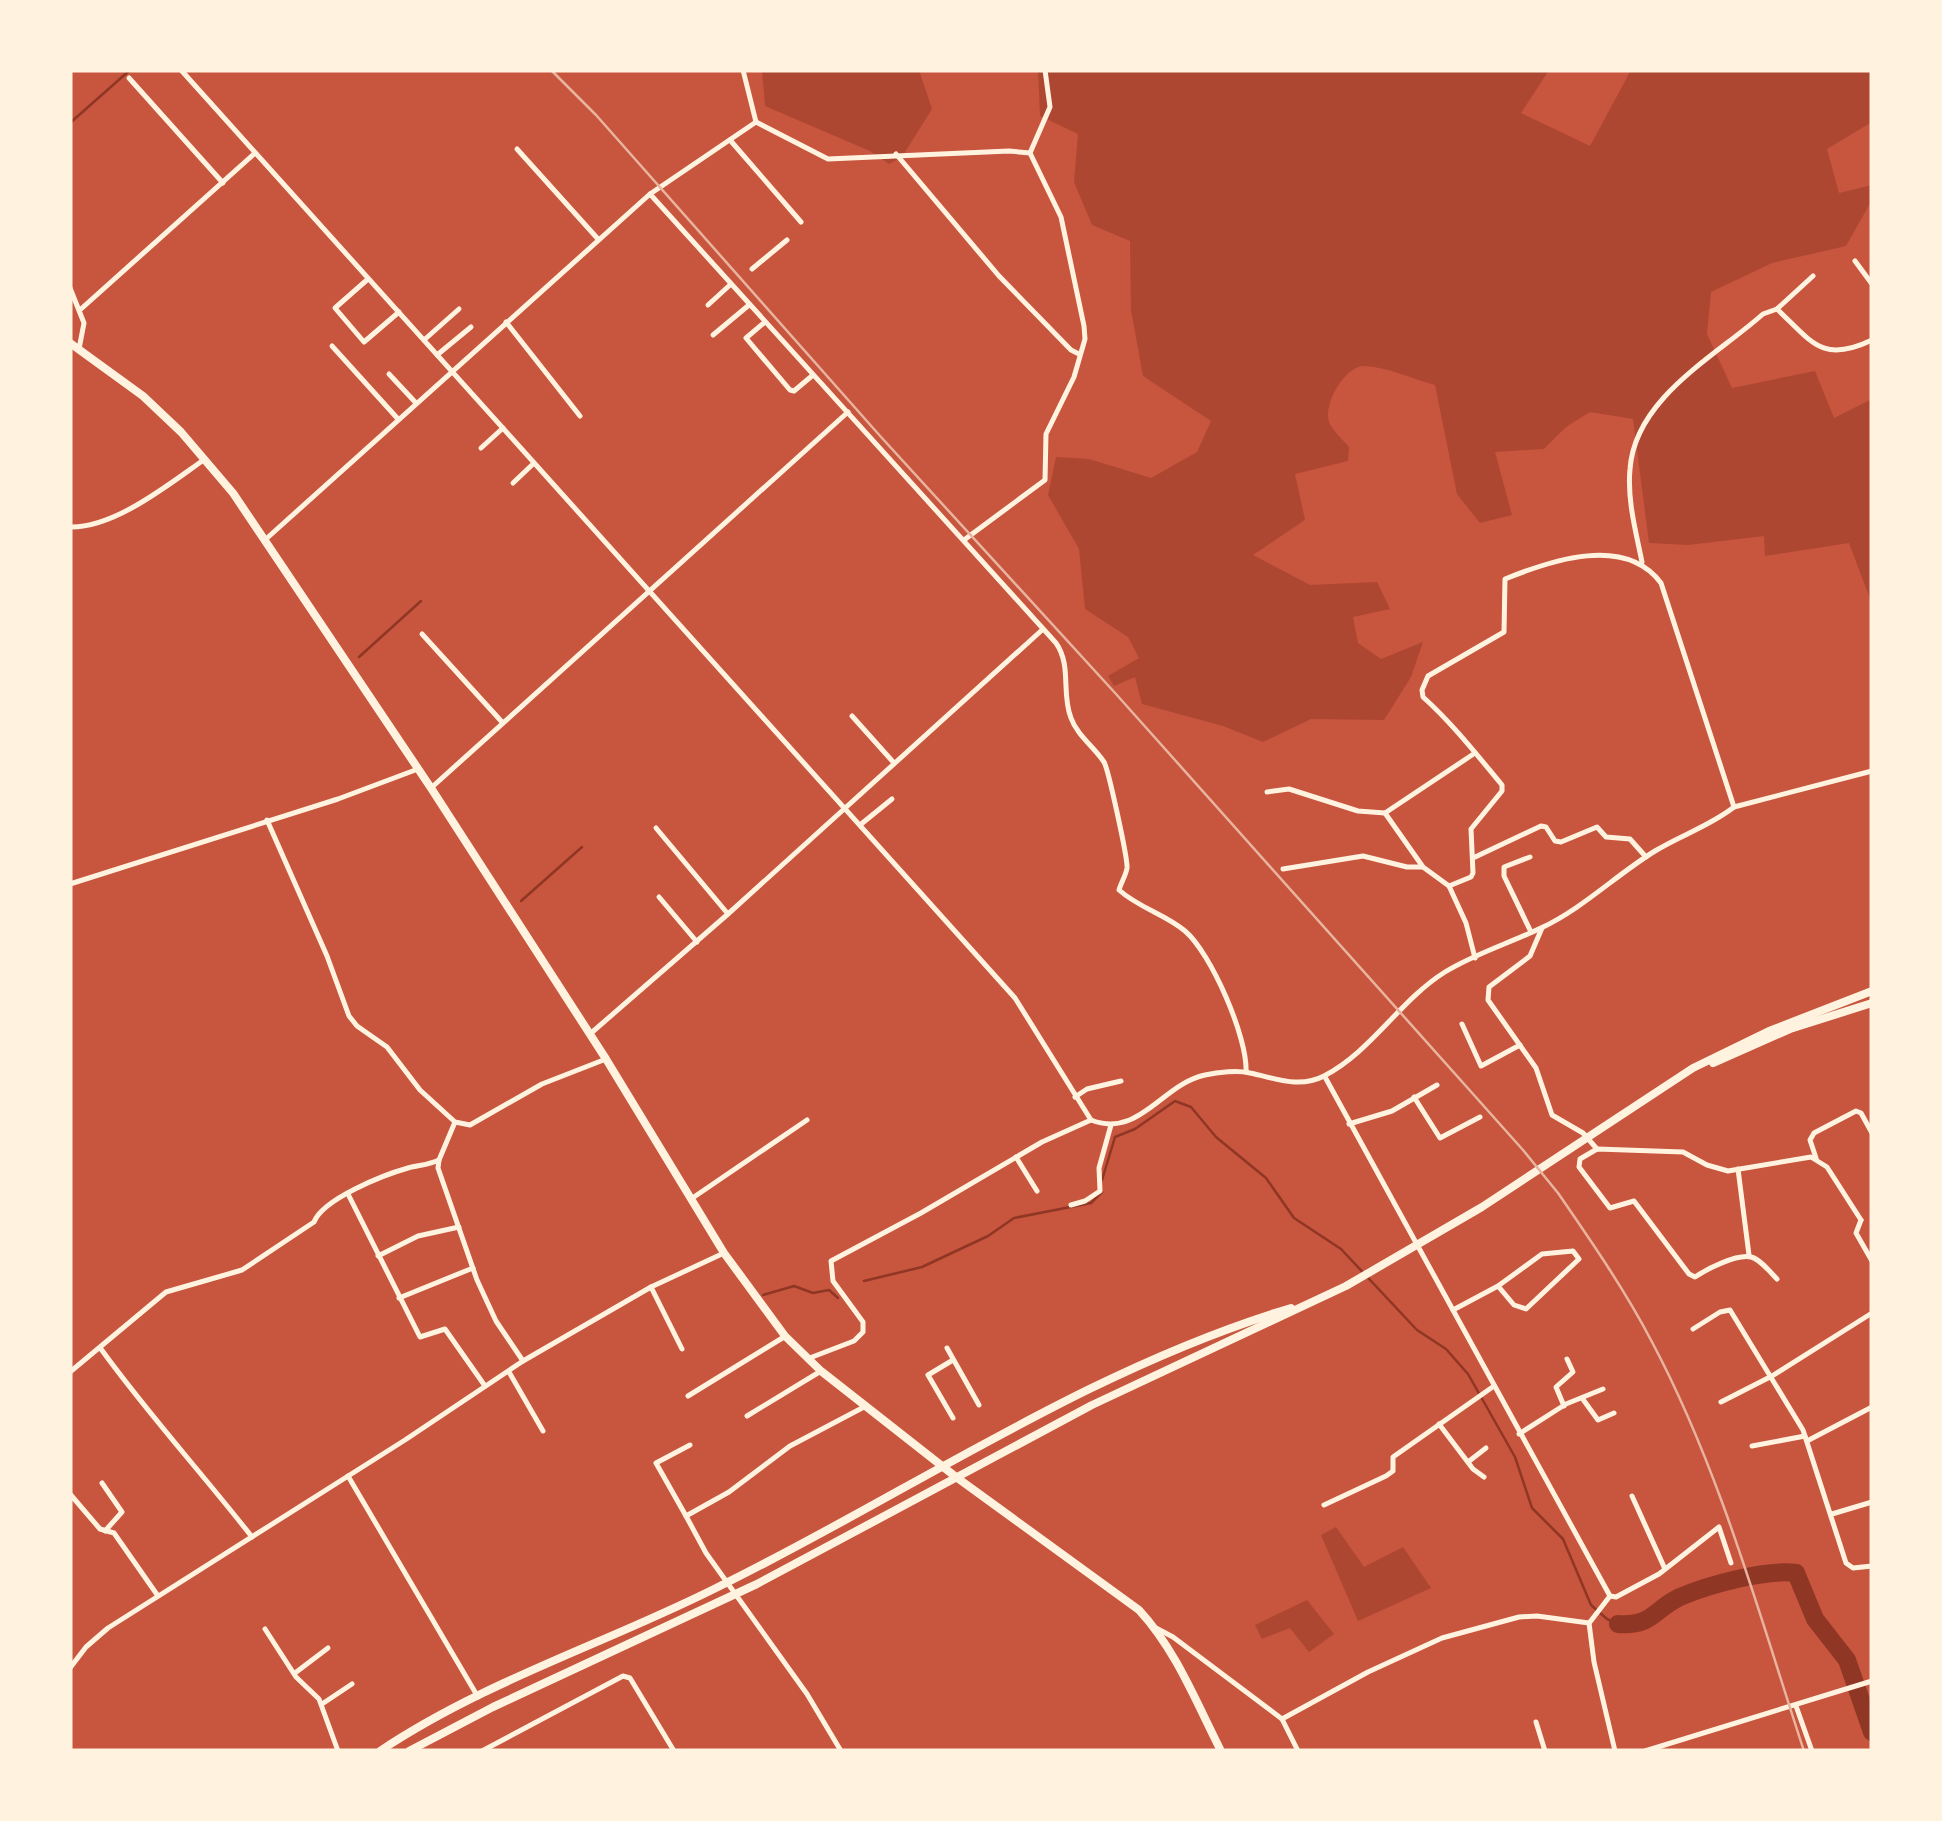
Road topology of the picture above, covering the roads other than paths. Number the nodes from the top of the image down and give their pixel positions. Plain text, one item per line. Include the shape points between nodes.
1 (181, 70) edge
2 (743, 70) edge
3 (1045, 70) edge
4 (129, 78) dead end
5 (756, 122) junction
6 (730, 140) junction
7 (517, 149) dead end
8 (255, 153) junction
9 (1030, 153) junction
10 (896, 154) junction
11 (223, 183) junction
12 (650, 194) junction
13 (801, 222) dead end
14 (598, 239) junction
15 (787, 240) dead end
16 (1855, 261) dead end
17 (752, 269) dead end
18 (1813, 276) dead end
19 (368, 279) junction
20 (731, 284) junction
21 (1872, 284) edge
22 (70, 288) edge
23 (750, 304) junction
24 (708, 305) dead end
25 (81, 309) junction
26 (458, 309) dead end
27 (1777, 309) junction
28 (398, 312) junction
29 (506, 322) junction
30 (765, 322) junction
31 (472, 327) dead end
32 (713, 335) dead end
33 (424, 340) junction
34 (1872, 340) edge
35 (74, 346) edge
36 (332, 346) dead end
37 (436, 354) junction
38 (1079, 354) junction
39 (70, 359) edge
40 (452, 372) junction
41 (389, 374) dead end
42 (813, 375) junction
43 (416, 403) junction
44 (848, 412) junction
45 (580, 416) dead end
46 (398, 419) junction
47 (503, 428) junction
48 (481, 448) dead end
49 (205, 458) junction
50 (534, 463) junction
51 (513, 483) dead end
52 (70, 527) edge
53 (266, 539) junction
54 (964, 540) junction
55 (1642, 562) junction
56 (648, 590) junction
57 (1042, 630) junction
58 (422, 634) dead end
59 (852, 716) dead end
60 (502, 722) junction
61 (1475, 753) junction
62 (894, 763) junction
63 (418, 770) junction
64 (1872, 771) edge
65 (431, 788) junction
66 (1268, 792) dead end
67 (892, 799) dead end
68 (844, 808) junction
69 (1734, 808) junction
70 (1384, 813) junction
71 (268, 820) junction
72 (860, 824) junction
73 (656, 828) dead end
74 (1530, 856) dead end
75 (1473, 858) junction
76 (1646, 858) junction
77 (1423, 868) junction
78 (1283, 869) dead end
79 (70, 884) edge
80 (1449, 886) junction
81 (659, 896) dead end
82 (728, 914) junction
83 (1542, 928) junction
84 (1531, 932) junction
85 (697, 942) junction
86 (1475, 958) junction
87 (1872, 991) edge
88 (1872, 1003) edge
89 (1462, 1024) dead end
90 (590, 1034) junction
91 (1520, 1044) junction
92 (606, 1059) junction
93 (1246, 1072) junction
94 (1324, 1076) junction
95 (1121, 1081) dead end
96 (1437, 1086) dead end
97 (1075, 1097) junction
98 (1414, 1097) junction
99 (1635, 1106) junction
100 (1480, 1117) dead end
101 (806, 1120) dead end
102 (1091, 1120) junction
103 (455, 1122) junction
104 (1349, 1124) junction
105 (1111, 1125) junction
106 (1872, 1133) edge
107 (1597, 1150) junction
108 (1016, 1157) junction
109 (439, 1160) junction
110 (1817, 1161) junction
111 (1738, 1169) junction
112 (1037, 1191) dead end
113 (348, 1194) junction
114 (691, 1199) junction
115 (1071, 1205) dead end
116 (1870, 1219) edge
117 (1861, 1220) junction
118 (460, 1227) junction
119 (724, 1253) junction
120 (378, 1256) junction
121 (1749, 1256) junction
122 (1872, 1261) edge
123 (473, 1268) junction
124 (1777, 1279) dead end
125 (1498, 1286) junction
126 (651, 1287) junction
127 (399, 1298) junction
128 (1314, 1300) junction
129 (1453, 1310) junction
130 (1872, 1313) edge
131 (1693, 1328) dead end
132 (786, 1336) junction
133 (102, 1348) junction
134 (947, 1348) dead end
135 (682, 1349) dead end
136 (807, 1359) junction
137 (1566, 1359) dead end
138 (954, 1360) junction
139 (523, 1361) junction
140 (821, 1371) junction
141 (70, 1372) edge
142 (509, 1372) junction
143 (1772, 1376) junction
144 (485, 1386) junction
145 (1494, 1386) junction
146 (1603, 1389) dead end
147 (688, 1396) dead end
148 (1582, 1398) junction
149 (1721, 1402) dead end
150 (979, 1405) dead end
151 (867, 1406) junction
152 (1564, 1406) junction
153 (1872, 1407) edge
154 (1614, 1413) dead end
155 (748, 1416) dead end
156 (953, 1418) dead end
157 (1439, 1424) junction
158 (543, 1432) dead end
159 (1519, 1434) junction
160 (1806, 1438) junction
161 (690, 1444) dead end
162 (1752, 1446) dead end
163 (1486, 1448) dead end
164 (1468, 1462) junction
165 (943, 1466) junction
166 (348, 1476) junction
167 (956, 1477) junction
168 (1484, 1478) dead end
169 (102, 1483) dead end
170 (70, 1494) edge
171 (1632, 1496) dead end
172 (1872, 1502) edge
173 (1324, 1505) dead end
174 (1832, 1514) junction
175 (686, 1516) junction
176 (106, 1530) junction
177 (252, 1537) junction
178 (1731, 1563) dead end
179 (1872, 1566) edge
180 (1665, 1569) junction
181 (728, 1582) junction
182 (737, 1594) junction
183 (158, 1596) junction
184 (1610, 1596) junction
185 (1592, 1620) junction
186 (1156, 1628) junction
187 (265, 1629) dead end
188 (328, 1648) dead end
189 (70, 1668) edge
190 (294, 1673) junction
191 (1870, 1682) edge
192 (352, 1684) dead end
193 (478, 1697) junction
194 (321, 1704) junction
195 (1796, 1706) junction
196 (1282, 1719) junction
197 (1536, 1722) dead end
198 (338, 1751) edge
199 (380, 1751) edge
200 (409, 1751) edge
201 (482, 1751) edge
202 (674, 1751) edge
203 (840, 1751) edge
204 (1221, 1751) edge
205 (1298, 1751) edge
206 (1546, 1751) edge
207 (1615, 1751) edge
208 (1645, 1751) edge
209 (1812, 1751) edge

1 - 8 street
2 - 5 street
3 - 9 street via 1050,107
4 - 11 street
5 - 6 street
5 - 10 street via 828,160
6 - 12 street
6 - 13 street
7 - 14 street
8 - 11 street
8 - 19 street
9 - 10 street
9 - 38 street via 1061,217 1084,326
10 - 38 street via 1000,276
11 - 25 street
12 - 14 street
12 - 20 street
14 - 29 street
15 - 17 street
16 - 21 street
18 - 27 street
19 - 28 street
19 - 28 street via 335,308 364,342
20 - 23 street
20 - 24 street
22 - 25 street
23 - 30 street
23 - 32 street
25 - 35 street via 84,332
26 - 33 street
27 - 34 street via 1822,350
27 - 55 street via 1674,389 1646,421 1630,469
28 - 33 street
29 - 40 street
29 - 45 street
30 - 42 street
30 - 42 street via 746,338 790,390
31 - 37 street
33 - 37 street
35 - 39 street
35 - 49 highway via 143,396
36 - 46 street
37 - 40 street
38 - 54 street via 1046,434 1045,480
40 - 43 street
40 - 47 street
41 - 43 street
42 - 44 street
43 - 46 street
44 - 54 street
44 - 56 street
46 - 53 street
47 - 48 street
47 - 50 street
49 - 52 street via 141,502
49 - 53 highway
50 - 51 street
50 - 56 street
53 - 63 highway
54 - 57 street
55 - 61 street via 1580,557 1505,580 1504,632 1428,676 1422,690
55 - 69 street via 1661,583
56 - 60 street
56 - 68 street
57 - 62 street
57 - 93 street via 1062,652 1070,718 1107,769 1125,846 1127,869 1119,890 1185,931 1203,953 1236,1024
58 - 60 street
59 - 62 street
60 - 65 street
61 - 70 street
61 - 75 street via 1502,791 1471,829
62 - 68 street
63 - 65 highway
63 - 71 street
64 - 69 street
65 - 90 highway
66 - 70 street via 1289,789
67 - 72 street
68 - 72 street
68 - 82 street
69 - 76 street
70 - 77 street
71 - 79 street
71 - 103 street via 349,1016
72 - 97 street via 1014,998
73 - 82 street
74 - 84 street via 1504,867 1504,876
75 - 76 street via 1540,826 1561,842 1597,826 1606,838 1630,839
75 - 80 street via 1470,877
76 - 83 street
77 - 78 street via 1363,856
77 - 80 street
80 - 86 street
81 - 85 street
82 - 85 street
83 - 84 street
83 - 91 street via 1530,956 1486,993
84 - 86 street
85 - 90 street
86 - 94 street via 1445,972
87 - 99 highway via 1742,1043
88 - 99 highway via 1748,1046
89 - 91 street via 1481,1066
90 - 92 highway
91 - 107 street via 1552,1115 1583,1132
92 - 103 street via 556,1077 470,1125
92 - 114 highway
93 - 94 street via 1287,1082
93 - 105 street via 1204,1075 1136,1119
94 - 104 street
95 - 97 street
96 - 98 street
97 - 102 street
98 - 100 street via 1440,1138
98 - 104 street
99 - 128 highway via 1427,1241
101 - 114 street
102 - 105 street
102 - 108 street
103 - 109 street
104 - 129 street
105 - 115 street via 1100,1191
106 - 110 street via 1856,1111 1814,1133
107 - 111 street via 1683,1152 1707,1166
107 - 121 street via 1580,1159 1580,1167 1610,1208 1634,1201 1689,1274
108 - 112 street
108 - 136 street via 830,1261 833,1281 863,1322 863,1332
109 - 113 street
109 - 118 street
110 - 111 street
110 - 117 street via 1828,1166
111 - 121 street
113 - 120 street
113 - 133 street via 242,1270 166,1292
114 - 119 highway
116 - 117 street
117 - 122 street via 1856,1234
118 - 120 street via 418,1236
118 - 123 street
119 - 126 street
119 - 132 highway
120 - 127 street
121 - 124 street
123 - 127 street
123 - 139 street
125 - 125 street via 1542,1254 1573,1251 1579,1259 1521,1310
125 - 129 street
126 - 135 street
126 - 139 street
127 - 144 street via 420,1337 445,1330
128 - 165 highway via 1192,1342
128 - 167 highway via 1092,1404
129 - 145 street
130 - 143 street
131 - 143 street via 1730,1310
132 - 136 highway
132 - 147 street
133 - 141 street
133 - 177 street
134 - 138 street
136 - 140 highway
137 - 152 street via 1573,1372 1556,1387
138 - 150 street
138 - 156 street via 928,1375
139 - 142 street
140 - 151 highway
140 - 155 street
142 - 144 street
142 - 158 street
143 - 149 street
143 - 160 street
144 - 166 street
145 - 157 street
145 - 159 street
146 - 148 street
148 - 152 street
148 - 154 street via 1598,1420
151 - 165 highway
151 - 175 street via 790,1446
152 - 159 street
153 - 160 street
157 - 164 street
157 - 173 street via 1393,1457 1386,1476
159 - 184 street
160 - 162 street
160 - 174 street
161 - 175 street via 656,1464
163 - 164 street
164 - 168 street
165 - 167 highway
165 - 181 highway
166 - 177 street
166 - 193 street
167 - 182 highway
167 - 186 highway
169 - 176 street via 122,1512
170 - 176 street
171 - 180 street
172 - 174 street
174 - 179 street via 1846,1563
175 - 181 street
176 - 183 street
177 - 183 street
178 - 180 street via 1719,1527
180 - 184 street
181 - 182 street
181 - 193 highway
182 - 200 highway
182 - 203 street
183 - 189 street via 108,1628
184 - 185 street
185 - 196 street via 1519,1617 1442,1638
185 - 207 street
186 - 196 street
186 - 204 highway
187 - 190 street
188 - 190 street
190 - 194 street
191 - 195 street
192 - 194 street
193 - 199 highway
194 - 198 street
195 - 208 street
195 - 209 street
196 - 205 street
197 - 206 street
201 - 202 street via 623,1676

